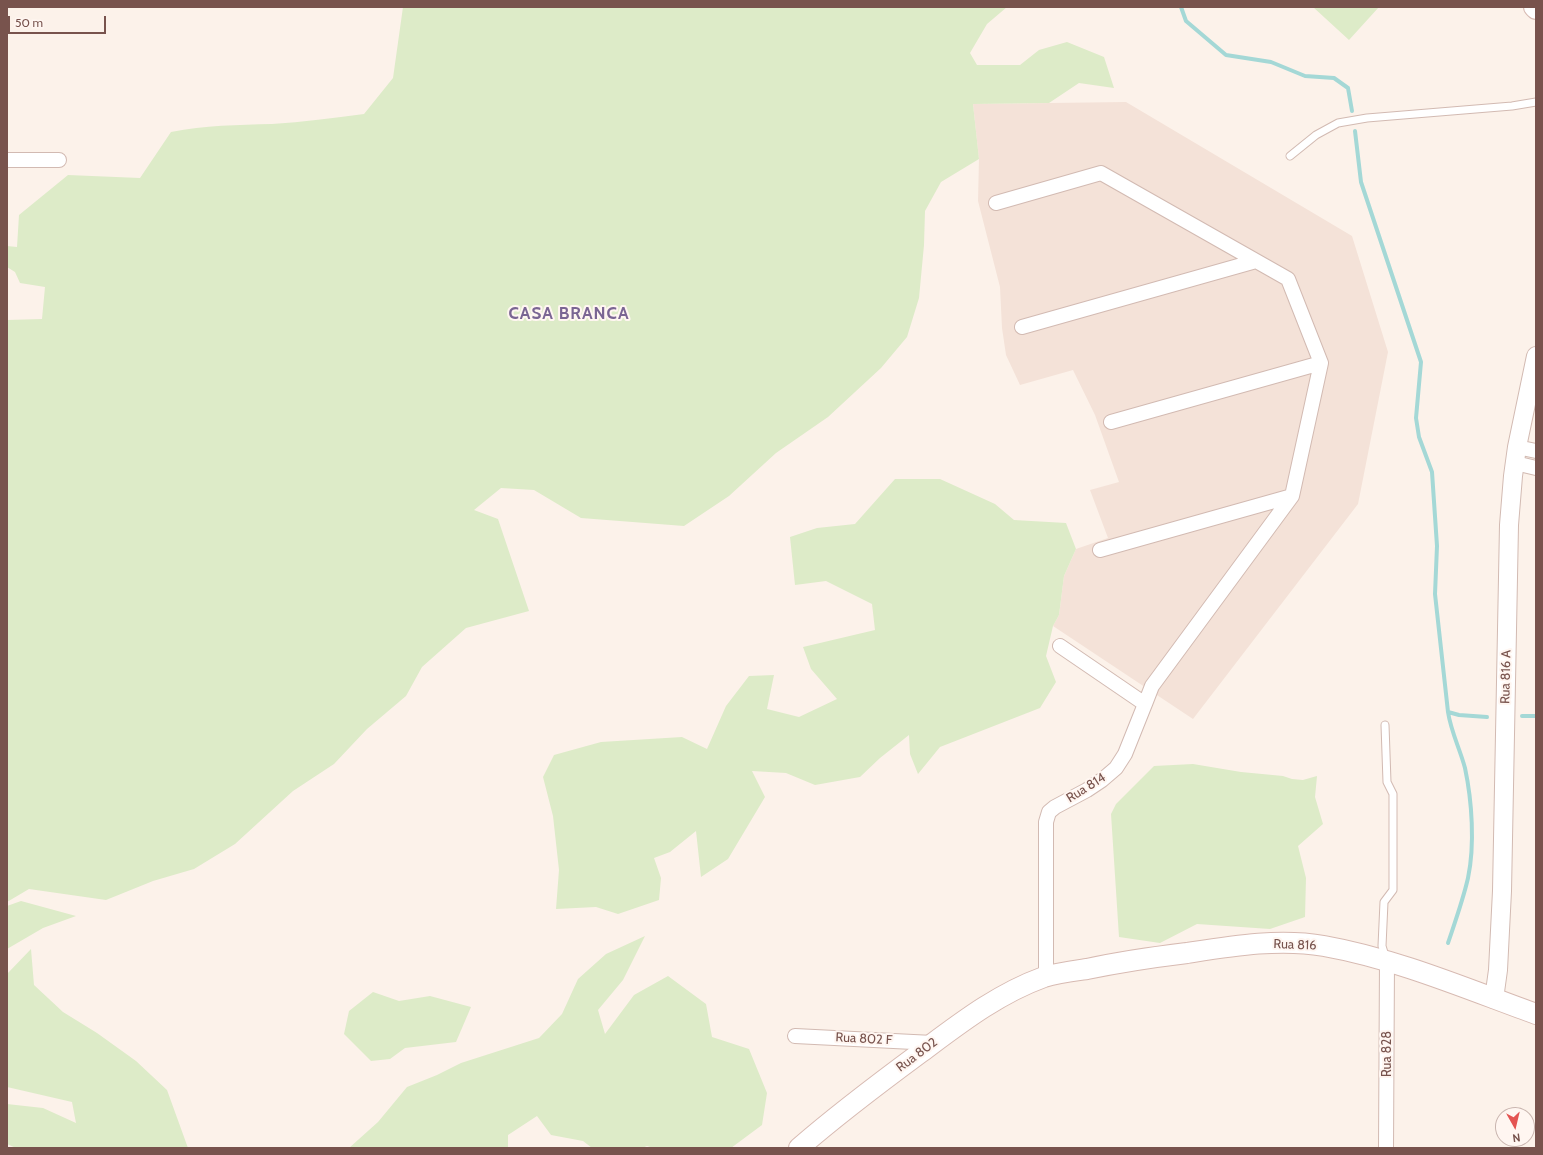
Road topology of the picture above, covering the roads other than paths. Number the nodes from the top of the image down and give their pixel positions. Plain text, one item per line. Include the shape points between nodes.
1 (1534, 7) edge
2 (1536, 9) edge
3 (1536, 102) edge
4 (1290, 156) dead end
5 (7, 160) edge
6 (59, 160) dead end
7 (996, 204) dead end
8 (1256, 261) junction
9 (1022, 327) dead end
10 (1536, 356) edge
11 (1321, 363) junction
12 (1111, 422) dead end
13 (1536, 451) edge
14 (1516, 455) junction
15 (1536, 468) edge
16 (1292, 496) junction
17 (1100, 550) dead end
18 (1060, 646) dead end
19 (1145, 704) junction
20 (1385, 725) dead end
21 (1387, 961) junction
22 (1046, 977) junction
23 (1494, 999) junction
24 (1536, 1014) edge
25 (795, 1036) dead end
26 (933, 1043) junction
27 (799, 1148) edge
28 (1386, 1148) edge

1 - 2 main road
3 - 4 lane via 1338,122 1316,135
5 - 6 street
7 - 8 street via 1101,173
8 - 9 street
8 - 11 street via 1288,279
10 - 14 street, Rua 816 A
11 - 12 street
11 - 16 street
13 - 14 street
14 - 15 street
14 - 23 street, Rua 816 A via 1509,525 1500,929
16 - 17 street
16 - 19 street via 1152,686
18 - 19 street
19 - 22 street, Rua 814 via 1125,754 1116,768 1087,790 1049,812 1046,822
20 - 21 lane via 1387,782 1393,794 1393,890 1384,902 1382,946
21 - 22 main road, Rua 816 via 1324,946 1273,943 1178,954
21 - 23 main road, Rua 816
21 - 28 street, Rua 828
22 - 26 main road, Rua 802 via 997,999
23 - 24 main road, Rua 816
25 - 26 street, Rua 802 F
26 - 27 main road, Rua 802 via 841,1112

